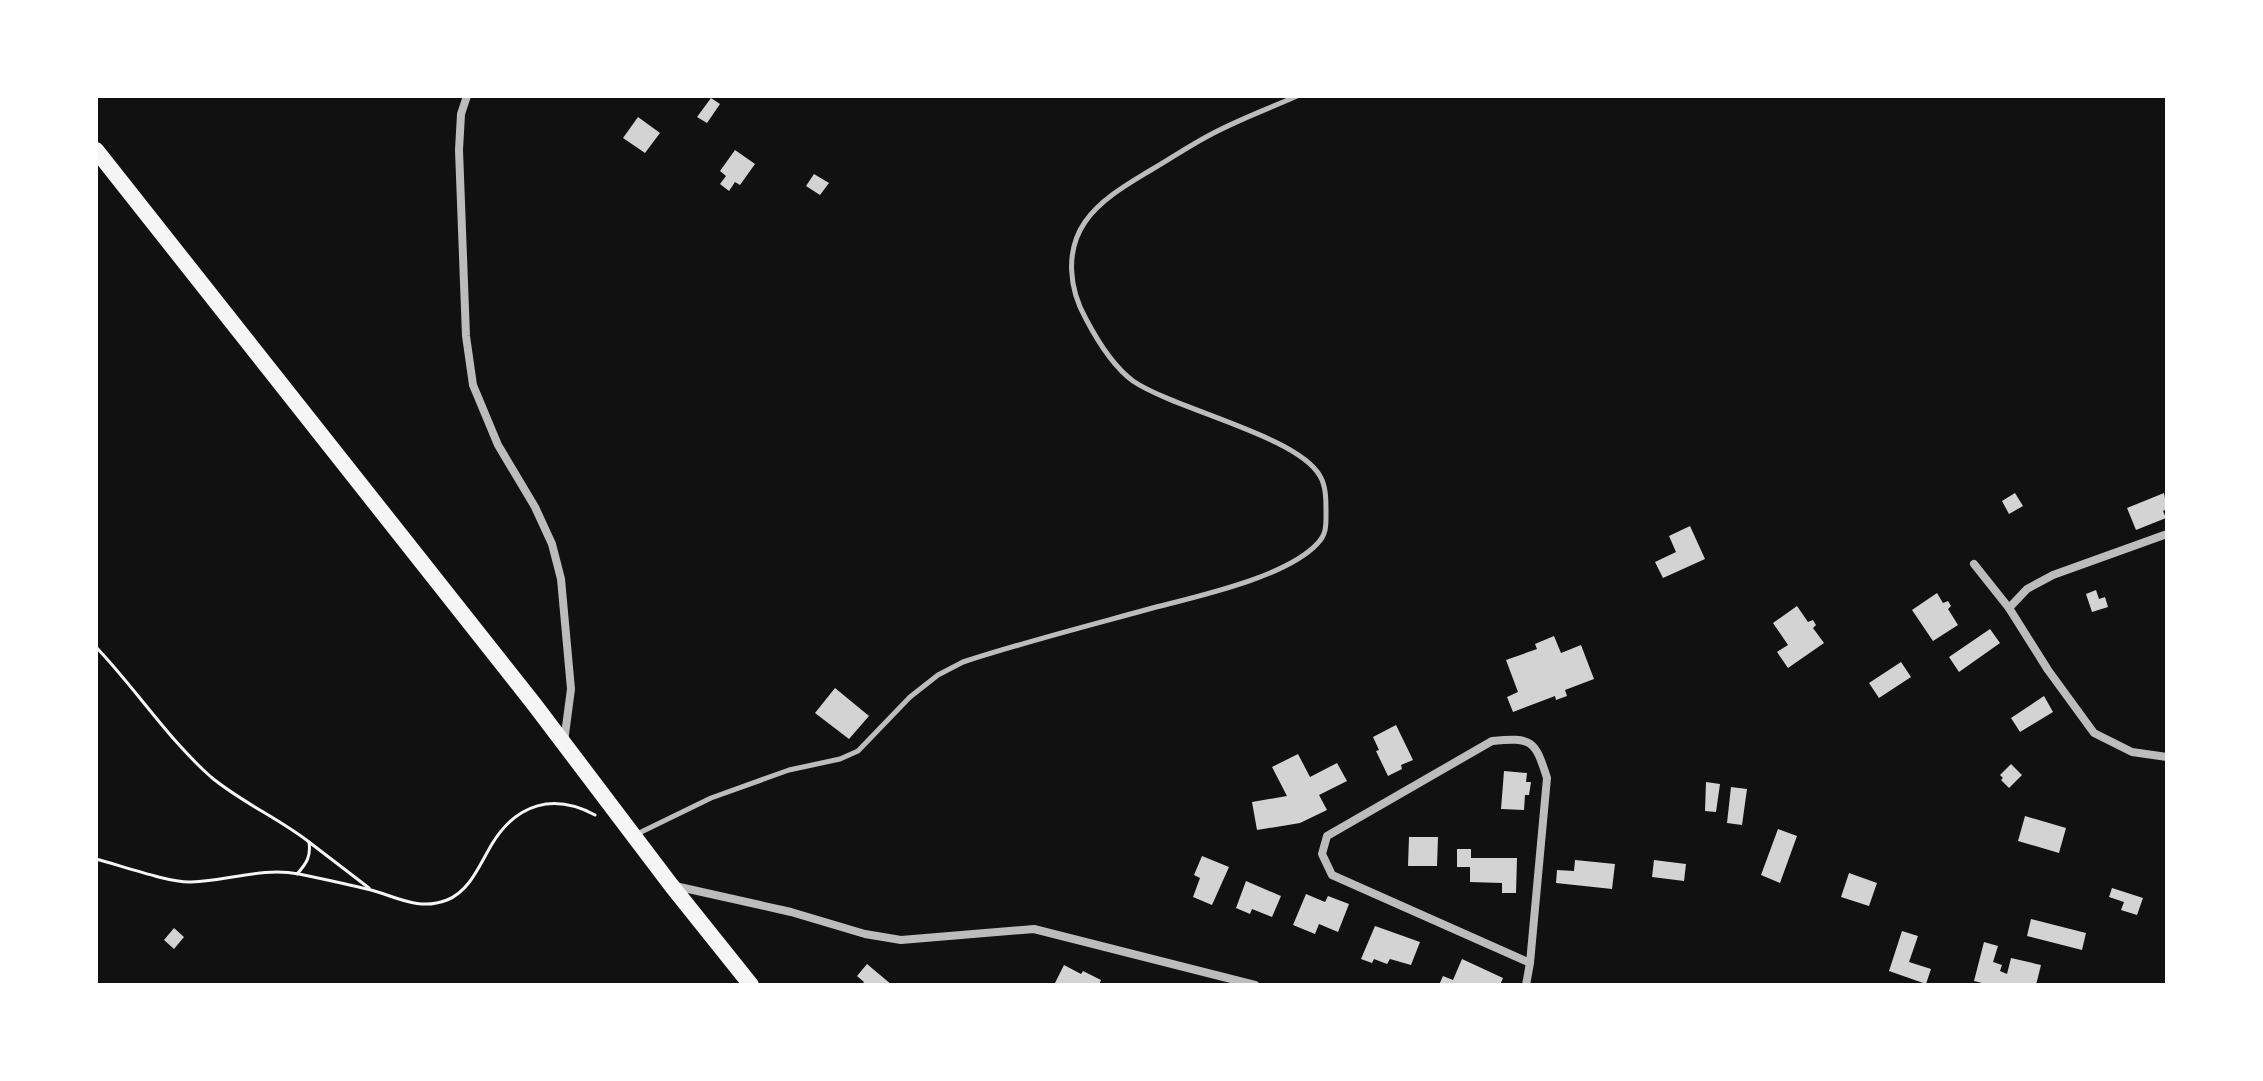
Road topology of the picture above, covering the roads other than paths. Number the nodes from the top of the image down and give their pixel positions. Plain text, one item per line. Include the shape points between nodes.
1 (467, 96) edge
2 (1297, 96) edge
3 (96, 150) edge
4 (2167, 534) edge
5 (1974, 564) dead end
6 (2009, 608) junction
7 (564, 743) junction
8 (2167, 757) edge
9 (634, 836) junction
10 (671, 885) junction
11 (1530, 963) junction
12 (751, 985) edge
13 (1255, 985) edge
14 (1526, 985) edge

1 - 7 street via 459,150 466,336 473,385 498,445 552,544 561,579 571,689
2 - 9 lane via 1210,135 1098,207 1074,244 1071,275 1075,300 1090,328 1125,374 1302,455 1321,477 1326,497 1327,531 1317,544 1268,573 963,662 910,697 858,751 711,798
3 - 7 main road
4 - 6 street via 2053,575 2027,589
5 - 6 street
6 - 8 street via 2094,733 2132,752
7 - 9 main road
9 - 10 main road
10 - 12 main road
10 - 13 street via 901,940 1034,929
11 - 11 street via 1547,778 1538,750 1520,738 1492,741 1327,836 1322,854 1332,875
11 - 14 street

